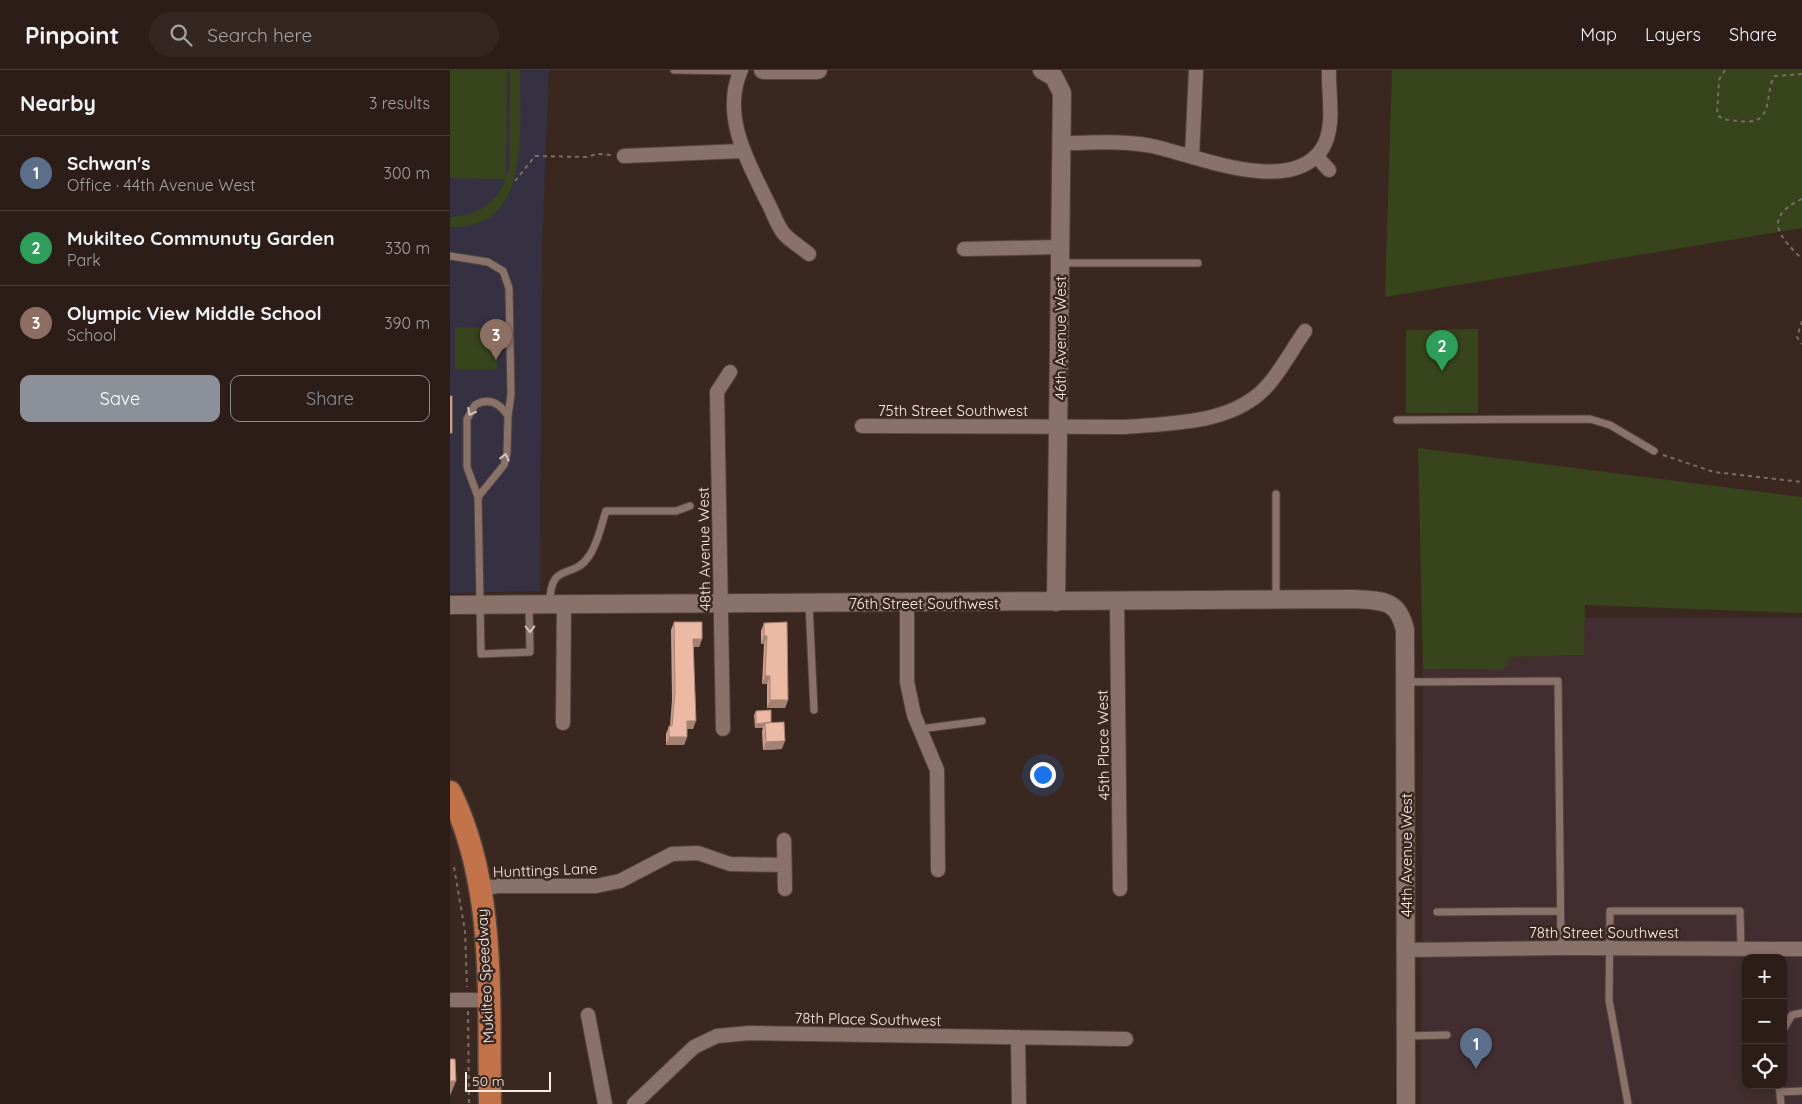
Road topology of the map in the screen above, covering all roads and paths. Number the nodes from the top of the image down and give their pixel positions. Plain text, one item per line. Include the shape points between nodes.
1 (674, 70) edge
2 (740, 70) edge
3 (763, 70) edge
4 (818, 70) edge
5 (1196, 70) edge
6 (1330, 70) edge
7 (1725, 70) edge
8 (1052, 72) edge
9 (1802, 74) edge
10 (1061, 143) junction
11 (742, 152) junction
12 (624, 156) joint
13 (1316, 156) junction
14 (1192, 158) junction
15 (1329, 170) dead end
16 (515, 181) dead end
17 (1802, 200) edge
18 (964, 249) dead end
19 (809, 254) dead end
20 (1060, 255) junction
21 (450, 256) edge
22 (1802, 259) edge
23 (1198, 262) dead end
24 (1802, 321) edge
25 (1305, 331) dead end
26 (1802, 344) edge
27 (730, 372) dead end
28 (508, 416) junction
29 (1397, 420) dead end
30 (862, 426) dead end
31 (1060, 426) junction
32 (1654, 451) joint
33 (1802, 482) edge
34 (1276, 494) dead end
35 (478, 497) junction
36 (690, 506) dead end
37 (1276, 600) junction
38 (1117, 601) junction
39 (907, 602) junction
40 (1056, 602) junction
41 (809, 604) junction
42 (479, 605) junction
43 (722, 605) junction
44 (450, 606) edge
45 (530, 606) junction
46 (557, 606) junction
47 (1397, 609) joint
48 (1407, 682) junction
49 (814, 710) dead end
50 (982, 721) dead end
51 (563, 724) dead end
52 (723, 728) dead end
53 (920, 729) junction
54 (450, 792) edge
55 (784, 840) dead end
56 (784, 865) junction
57 (454, 867) dead end
58 (938, 870) dead end
59 (479, 889) junction
60 (785, 889) dead end
61 (1120, 889) dead end
62 (1560, 911) junction
63 (1437, 912) dead end
64 (1560, 948) junction
65 (1610, 948) junction
66 (1740, 949) junction
67 (1802, 949) edge
68 (1405, 950) junction
69 (450, 1000) edge
70 (478, 1000) junction
71 (1802, 1013) edge
72 (588, 1015) dead end
73 (1787, 1024) edge
74 (1446, 1035) dead end
75 (1405, 1036) junction
76 (1018, 1037) junction
77 (1126, 1039) dead end
78 (1779, 1089) edge
79 (1802, 1092) edge
80 (469, 1104) edge
81 (490, 1104) edge
82 (605, 1104) edge
83 (634, 1104) edge
84 (1019, 1104) edge
85 (1406, 1104) edge
86 (1628, 1104) edge
87 (1781, 1104) edge

1 - 2 lane
2 - 11 street via 733,98
3 - 4 street
5 - 14 street
6 - 13 street via 1329,129
7 - 9 path via 1719,80 1717,115 1728,121 1749,123 1758,119 1766,108 1770,100 1770,82 1775,76
8 - 10 street, 46th Avenue West via 1062,93
10 - 14 street via 1136,144
10 - 20 street, 46th Avenue West
11 - 12 street
11 - 19 street via 784,234
12 - 16 path via 535,156
13 - 14 street via 1298,167 1274,170 1230,167
13 - 15 street
17 - 22 path via 1790,205 1780,215 1778,228 1780,236
18 - 20 street
20 - 23 lane
20 - 31 street, 46th Avenue West
21 - 28 lane via 488,262 503,271 509,288 511,385
24 - 26 path via 1797,338
25 - 31 street, 75th Street Southwest via 1268,385 1248,402 1221,414 1164,424
27 - 43 street, 48th Avenue West via 717,392
35 -> 28 lane via 504,465
28 -> 35 lane via 501,406 488,401 475,405 468,415 467,467
29 - 32 lane via 1590,419 1610,425
30 - 31 street, 75th Street Southwest
31 - 40 street, 46th Avenue West
32 - 33 path via 1714,472
34 - 37 lane
35 - 42 lane
36 - 46 lane via 676,511 606,511 590,555 582,564 557,576 551,584
37 - 38 street, 76th Street Southwest
37 - 47 street, 76th Street Southwest via 1378,600
38 - 40 street, 76th Street Southwest
38 - 61 street, 45th Place West
39 - 40 street, 76th Street Southwest
39 - 41 street, 76th Street Southwest
39 - 53 street via 906,682
41 - 43 street, 76th Street Southwest
41 - 49 lane
42 - 44 street, 76th Street Southwest
42 - 45 street, 76th Street Southwest
45 -> 42 lane via 530,652 481,654
43 - 46 street, 76th Street Southwest
43 - 52 street, 48th Avenue West
45 - 46 street, 76th Street Southwest
46 - 51 street
47 - 48 street, 44th Avenue West via 1405,630
48 - 62 lane via 1558,681
48 - 68 street, 44th Avenue West
50 - 53 lane
53 - 58 street via 937,770
54 - 59 main road, Mukilteo Speedway via 471,850
55 - 56 street
56 - 59 street, Hunttings Lane via 730,864 698,853 672,854 620,881 596,886 498,886
56 - 60 street
57 - 70 path
59 - 70 main road, Mukilteo Speedway via 485,922
62 - 63 lane
62 - 64 lane
64 - 65 street, 78th Street Southwest
64 - 68 street, 78th Street Southwest
65 - 66 street, 78th Street Southwest
65 - 66 lane via 1610,911 1740,911
65 - 86 lane via 1609,1000
66 - 67 street, 78th Street Southwest
68 - 75 street, 44th Avenue West
69 - 70 street
70 - 80 path
70 - 81 main road, Mukilteo Speedway
71 - 73 lane via 1792,1016
72 - 82 street
74 - 75 lane
75 - 85 street, 44th Avenue West
76 - 77 street, 78th Place Southwest
76 - 83 street, 78th Place Southwest via 749,1033 717,1036 694,1047
76 - 84 street
78 - 79 lane
78 - 87 lane

